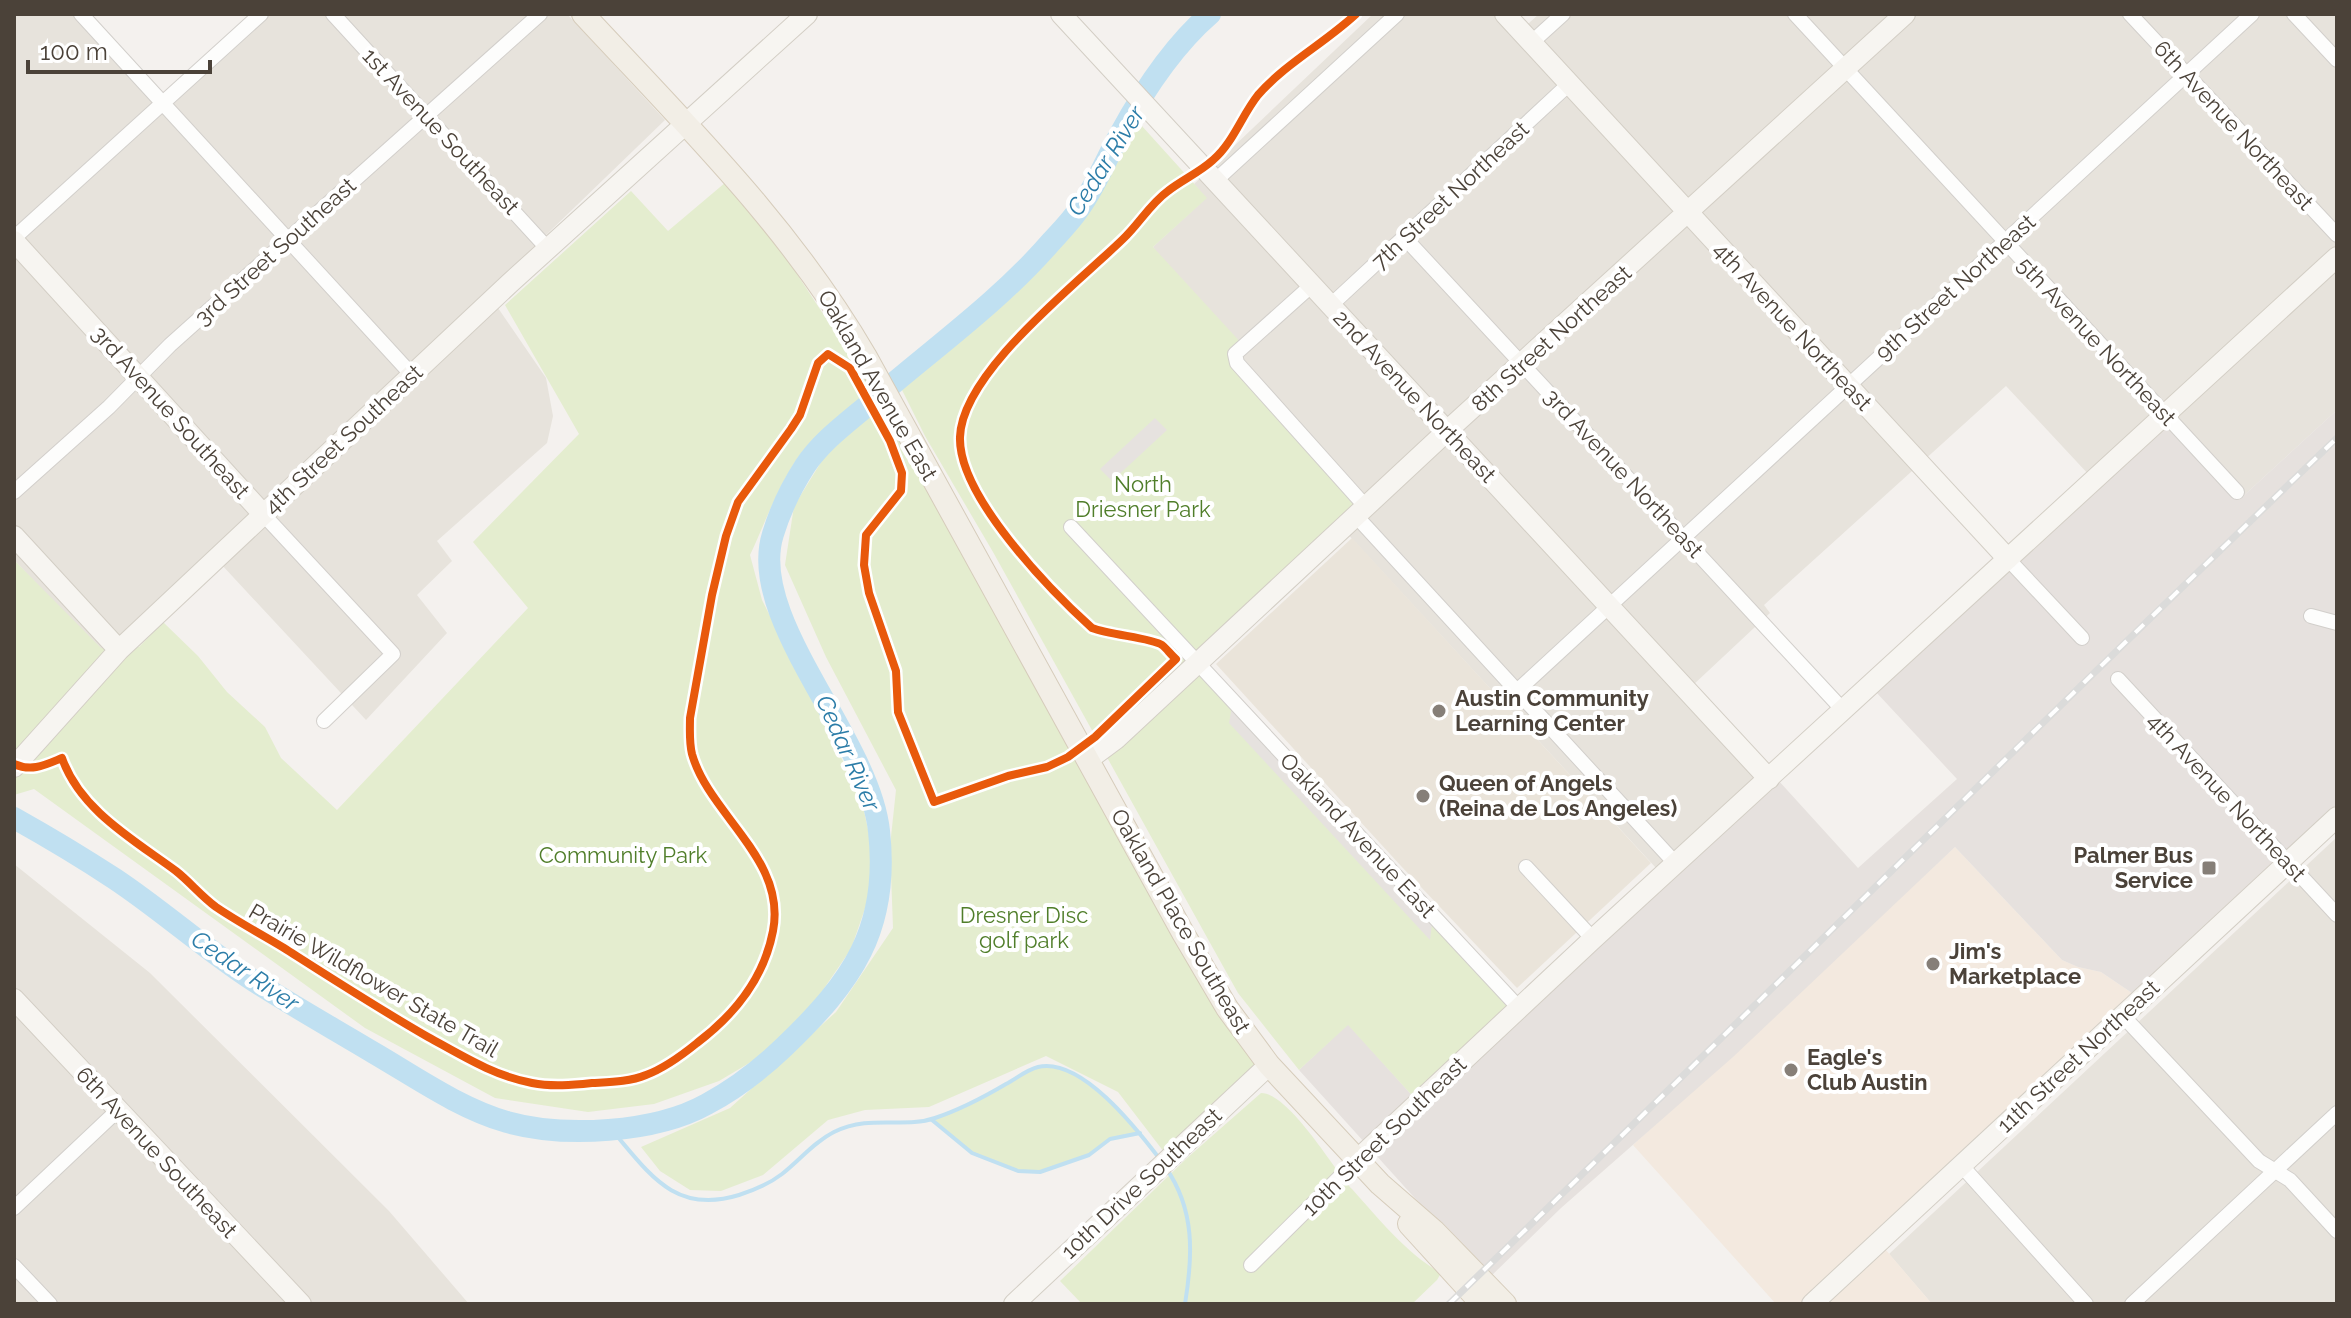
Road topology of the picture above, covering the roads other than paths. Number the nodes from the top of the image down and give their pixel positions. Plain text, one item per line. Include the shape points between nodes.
1 (81, 14) edge
2 (261, 14) edge
3 (333, 14) edge
4 (540, 14) edge
5 (583, 14) edge
6 (807, 14) edge
7 (1061, 14) edge
8 (1397, 14) edge
9 (1505, 14) edge
10 (1563, 14) edge
11 (1795, 14) edge
12 (1905, 14) edge
13 (2130, 14) edge
14 (2252, 14) edge
15 (2294, 14) edge
16 (1531, 43) junction
17 (2337, 60) edge
18 (1845, 68) junction
19 (2187, 74) junction
20 (1569, 84) junction
21 (163, 103) junction
22 (427, 116) junction
23 (685, 124) junction
24 (1215, 181) junction
25 (1688, 213) junction
26 (2337, 235) edge
27 (1404, 237) junction
28 (14, 239) edge
29 (289, 239) junction
30 (2005, 241) junction
31 (548, 249) junction
32 (2337, 257) edge
33 (1312, 285) junction
34 (1331, 305) junction
35 (1521, 364) junction
36 (412, 375) junction
37 (139, 378) junction
38 (1848, 385) junction
39 (2166, 416) junction
40 (1447, 431) junction
41 (14, 492) edge
42 (2237, 492) dead end
43 (1362, 512) junction
44 (263, 514) junction
45 (1071, 527) dead end
46 (14, 536) edge
47 (1684, 537) junction
48 (2008, 559) junction
49 (1609, 606) junction
50 (2311, 616) dead end
51 (2337, 623) edge
52 (2082, 638) dead end
53 (119, 650) junction
54 (1197, 663) junction
55 (2118, 679) dead end
56 (1517, 691) junction
57 (1843, 710) junction
58 (324, 721) dead end
59 (1089, 759) junction
60 (21, 760) edge
61 (1769, 779) junction
62 (2337, 817) edge
63 (2287, 862) junction
64 (1676, 864) junction
65 (1526, 867) dead end
66 (2337, 915) edge
67 (1593, 939) junction
68 (14, 999) edge
69 (1519, 1008) junction
70 (2123, 1016) junction
71 (1269, 1065) junction
72 (118, 1110) junction
73 (2337, 1113) edge
74 (1357, 1160) junction
75 (1961, 1165) junction
76 (2274, 1172) junction
77 (1380, 1184) junction
78 (14, 1208) edge
79 (2337, 1231) edge
80 (1251, 1265) dead end
81 (14, 1266) edge
82 (1816, 1300) edge
83 (50, 1304) edge
84 (301, 1304) edge
85 (1014, 1304) edge
86 (1482, 1304) edge
87 (1505, 1304) edge
88 (2086, 1304) edge
89 (2132, 1304) edge

1 - 21 street
2 - 21 street
3 - 22 street, 1st Avenue Southeast
4 - 22 street, 3rd Street Southeast
5 - 23 main road, Oakland Avenue East
6 - 23 street, 4th Street Southeast
7 - 24 street, 2nd Avenue Northeast
8 - 24 street
9 - 16 street, 4th Avenue Northeast
10 - 16 street
11 - 18 street, 5th Avenue Northeast
12 - 18 street, 8th Street Northeast
13 - 19 street, 6th Avenue Northeast
14 - 19 street, 9th Street Northeast
15 - 17 street
16 - 20 street, 4th Avenue Northeast
18 - 25 street, 8th Street Northeast
18 - 30 street, 5th Avenue Northeast
19 - 26 street, 6th Avenue Northeast
19 - 30 street, 9th Street Northeast
20 - 25 street, 4th Avenue Northeast
20 - 27 street, 7th Street Northeast
21 - 28 street
21 - 29 street
22 - 29 street, 3rd Street Southeast
22 - 31 street, 1st Avenue Southeast
23 - 31 street, 4th Street Southeast
23 - 59 main road, Oakland Avenue East via 795,249 866,357
24 - 33 street, 2nd Avenue Northeast
25 - 35 street, 8th Street Northeast
25 - 38 street, 4th Avenue Northeast
27 - 34 street, 7th Street Northeast
27 - 35 street, 3rd Avenue Northeast
28 - 37 street, 3rd Avenue Southeast
29 - 36 street
29 - 37 street, 3rd Street Southeast
30 - 38 street, 9th Street Northeast
30 - 39 street, 5th Avenue Northeast
31 - 36 street, 4th Street Southeast
32 - 39 street, 10th Street Southeast
33 - 34 street, 2nd Avenue Northeast
33 - 43 street via 1235,354 1241,371
34 - 40 street, 2nd Avenue Northeast
35 - 40 street, 8th Street Northeast
35 - 47 street, 3rd Avenue Northeast
36 - 44 street, 4th Street Southeast
37 - 41 street, 3rd Street Southeast
37 - 44 street, 3rd Avenue Southeast
38 - 47 street, 9th Street Northeast
38 - 48 street, 4th Avenue Northeast
39 - 42 street, 5th Avenue Northeast
39 - 48 street, 10th Street Southeast
40 - 43 street, 8th Street Northeast
40 - 49 street, 2nd Avenue Northeast
43 - 54 street, 8th Street Northeast
43 - 56 street
44 - 53 street, 4th Street Southeast
44 - 58 street, 3rd Avenue Southeast via 393,654
45 - 54 street, Oakland Avenue East
46 - 53 street
47 - 49 street, 9th Street Northeast
47 - 57 street, 3rd Avenue Northeast
48 - 52 street, 4th Avenue Northeast
48 - 57 street, 10th Street Southeast
49 - 56 street, 9th Street Northeast
49 - 61 street, 2nd Avenue Northeast
50 - 51 street
53 - 60 street, 4th Street Southeast
54 - 59 street, 8th Street Northeast
54 - 69 street, Oakland Avenue East
55 - 63 street, 4th Avenue Northeast
56 - 64 street
57 - 61 street, 10th Street Southeast
59 - 71 main road, Oakland Place Southeast via 1213,986
61 - 64 street, 10th Street Southeast
62 - 63 street, 11th Street Northeast
63 - 66 street, 4th Avenue Northeast
63 - 70 street, 11th Street Northeast
64 - 67 street, 10th Street Southeast
65 - 67 street
67 - 69 street, 10th Street Southeast
68 - 72 street, 6th Avenue Southeast
69 - 74 street, 10th Street Southeast
70 - 75 street, 11th Street Northeast
70 - 76 street
71 - 74 main road, Oakland Place Southeast
71 - 85 street, 10th Drive Southeast
72 - 78 street
72 - 84 street, 6th Avenue Southeast
73 - 76 street
74 - 77 main road, Oakland Place Southeast
74 - 80 street, 10th Street Southeast
75 - 82 street, 11th Street Northeast
75 - 88 street
76 - 79 street via 2290,1180
76 - 89 street
77 - 86 main road, Oakland Place Southeast via 1430,1249
77 - 87 main road, Oakland Place Southeast
81 - 83 street

